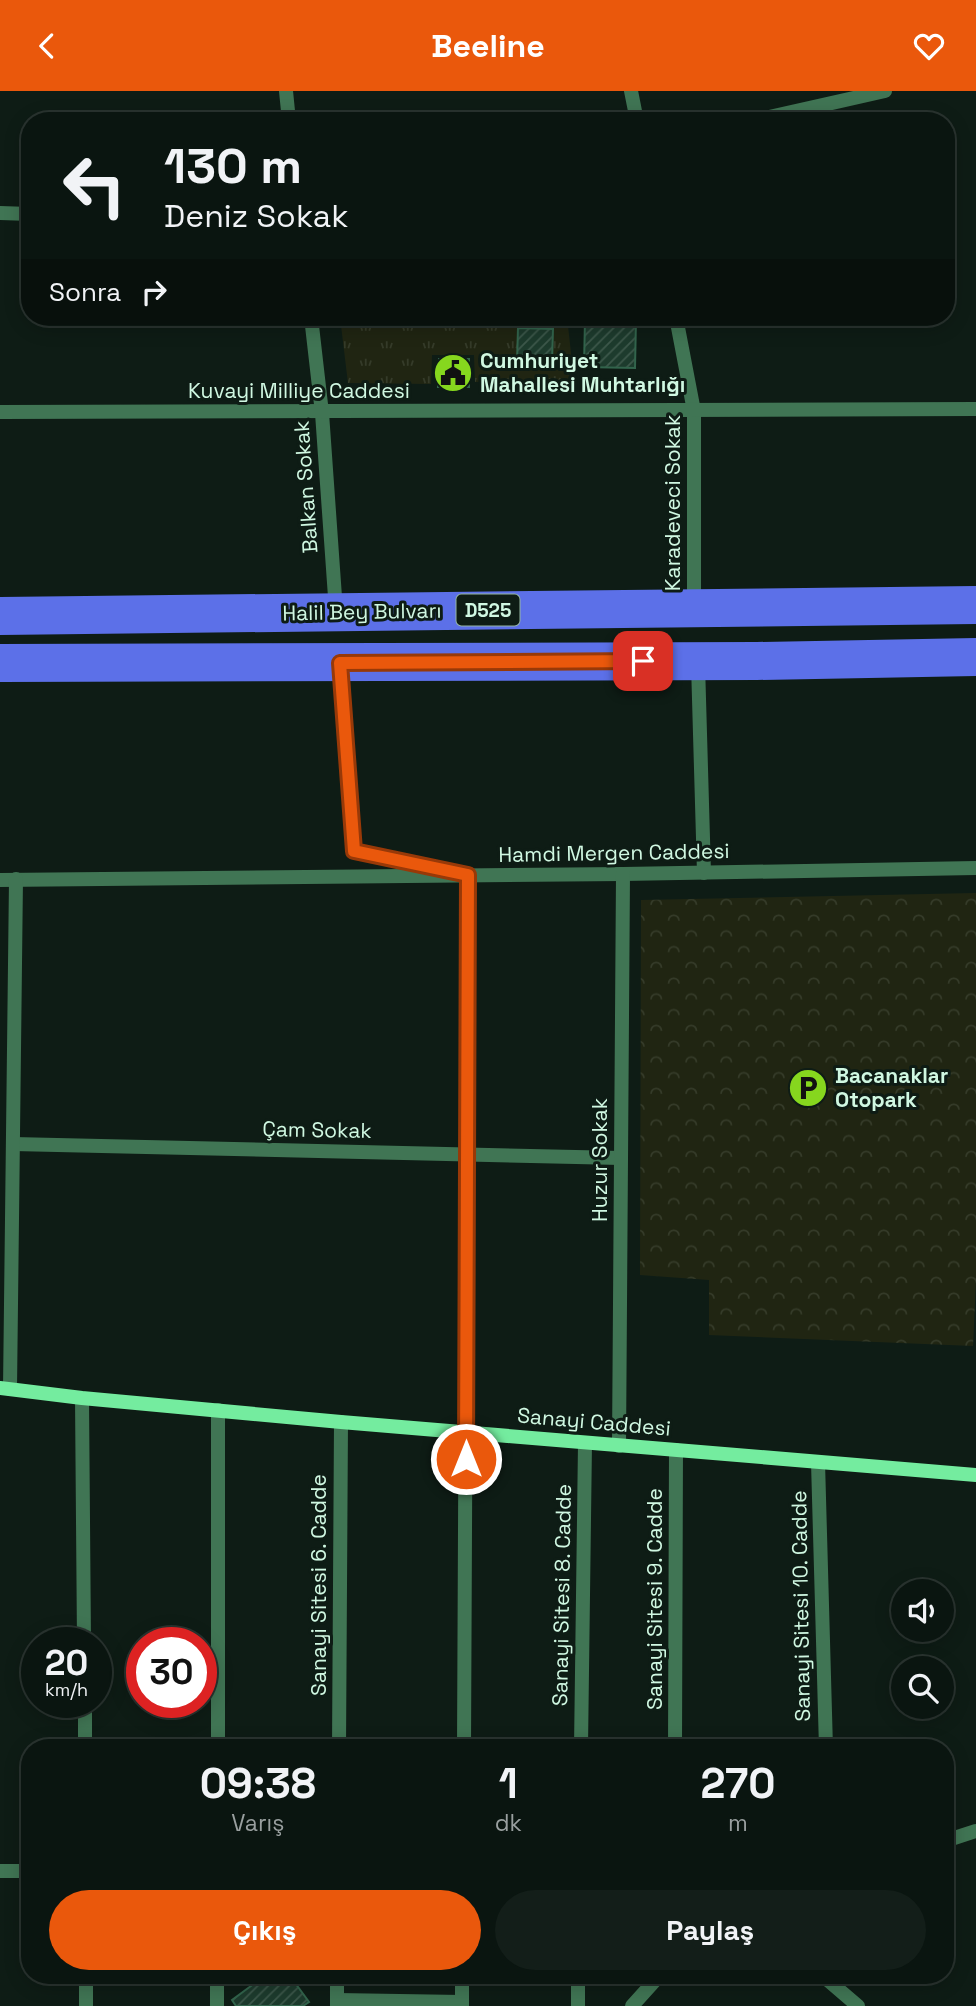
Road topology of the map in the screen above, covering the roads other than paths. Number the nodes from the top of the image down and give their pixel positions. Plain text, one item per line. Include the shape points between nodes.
1 (286, 91) edge
2 (631, 91) edge
3 (885, 91) edge
4 (288, 112) edge
5 (635, 112) edge
6 (792, 112) edge
7 (0, 213) edge
8 (21, 214) edge
9 (312, 326) edge
10 (678, 326) edge
11 (976, 409) edge
12 (694, 411) junction
13 (0, 412) edge
14 (322, 413) junction
15 (976, 605) edge
16 (694, 608) junction
17 (337, 613) junction
18 (0, 616) edge
19 (976, 657) edge
20 (698, 661) junction
21 (0, 663) edge
22 (340, 663) junction
23 (976, 868) edge
24 (704, 873) junction
25 (622, 874) junction
26 (468, 875) junction
27 (16, 879) junction
28 (0, 880) edge
29 (13, 1144) junction
30 (467, 1154) junction
31 (621, 1158) junction
32 (5, 1389) edge
33 (82, 1398) junction
34 (218, 1410) junction
35 (341, 1422) junction
36 (466, 1433) junction
37 (585, 1443) junction
38 (619, 1445) junction
39 (676, 1450) junction
40 (818, 1462) junction
41 (976, 1475) edge
42 (84, 1627) edge
43 (85, 1718) edge
44 (85, 1739) edge
45 (218, 1739) edge
46 (339, 1739) edge
47 (464, 1739) edge
48 (581, 1739) edge
49 (675, 1739) edge
50 (826, 1739) edge
51 (976, 1831) edge
52 (954, 1838) edge
53 (0, 1871) edge
54 (21, 1871) edge
55 (86, 1984) edge
56 (217, 1984) edge
57 (337, 1984) edge
58 (462, 1984) edge
59 (578, 1984) edge
60 (652, 1984) edge
61 (832, 1984) edge
62 (337, 2003) edge
63 (462, 2004) edge
64 (86, 2006) edge
65 (217, 2006) edge
66 (578, 2006) edge
67 (632, 2006) edge
68 (858, 2006) edge

1 - 4 street
2 - 5 street
3 - 6 street
7 - 8 street
9 - 14 street, Balkan Sokak
10 - 12 street, Karadeveci Sokak
11 - 12 street, Kuvayi Milliye Caddesi
12 - 14 street, Kuvayi Milliye Caddesi
12 - 16 street, Karadeveci Sokak
13 - 14 street, Kuvayi Milliye Caddesi
14 - 17 street, Balkan Sokak
15 - 16 highway, Halil Bey Bulvarı / D525
16 - 17 highway, Halil Bey Bulvarı / D525
17 - 18 highway, Halil Bey Bulvarı / D525
19 - 20 highway
20 - 22 highway
20 - 24 street
21 - 22 highway
22 - 26 street via 354,851
23 - 24 street, Hamdi Mergen Caddesi
24 - 25 street, Hamdi Mergen Caddesi
25 - 26 street, Hamdi Mergen Caddesi
25 - 31 street, Huzur Sokak
26 - 27 street, Hamdi Mergen Caddesi
26 - 30 street
27 - 28 street, Hamdi Mergen Caddesi
27 - 29 street
29 - 30 street, Çam Sokak
29 - 32 street
30 - 31 street, Çam Sokak
30 - 36 street
31 - 38 street, Huzur Sokak
32 - 33 street, Sanayi Caddesi
33 - 34 street, Sanayi Caddesi
33 - 42 street
34 - 35 street, Sanayi Caddesi
34 - 45 street
35 - 36 street, Sanayi Caddesi
35 - 46 street, Sanayi Sitesi 6. Cadde
36 - 37 street, Sanayi Caddesi
36 - 47 street
37 - 38 street, Sanayi Caddesi
37 - 48 street, Sanayi Sitesi 8. Cadde
38 - 39 street, Sanayi Caddesi
39 - 40 street, Sanayi Caddesi
39 - 49 street, Sanayi Sitesi 9. Cadde
40 - 41 street, Sanayi Caddesi
40 - 50 street, Sanayi Sitesi 10. Cadde
43 - 44 street
51 - 52 street
53 - 54 street
55 - 64 street
56 - 65 street
57 - 62 street
58 - 63 street
59 - 66 street
60 - 67 street
61 - 68 street
62 - 63 street

